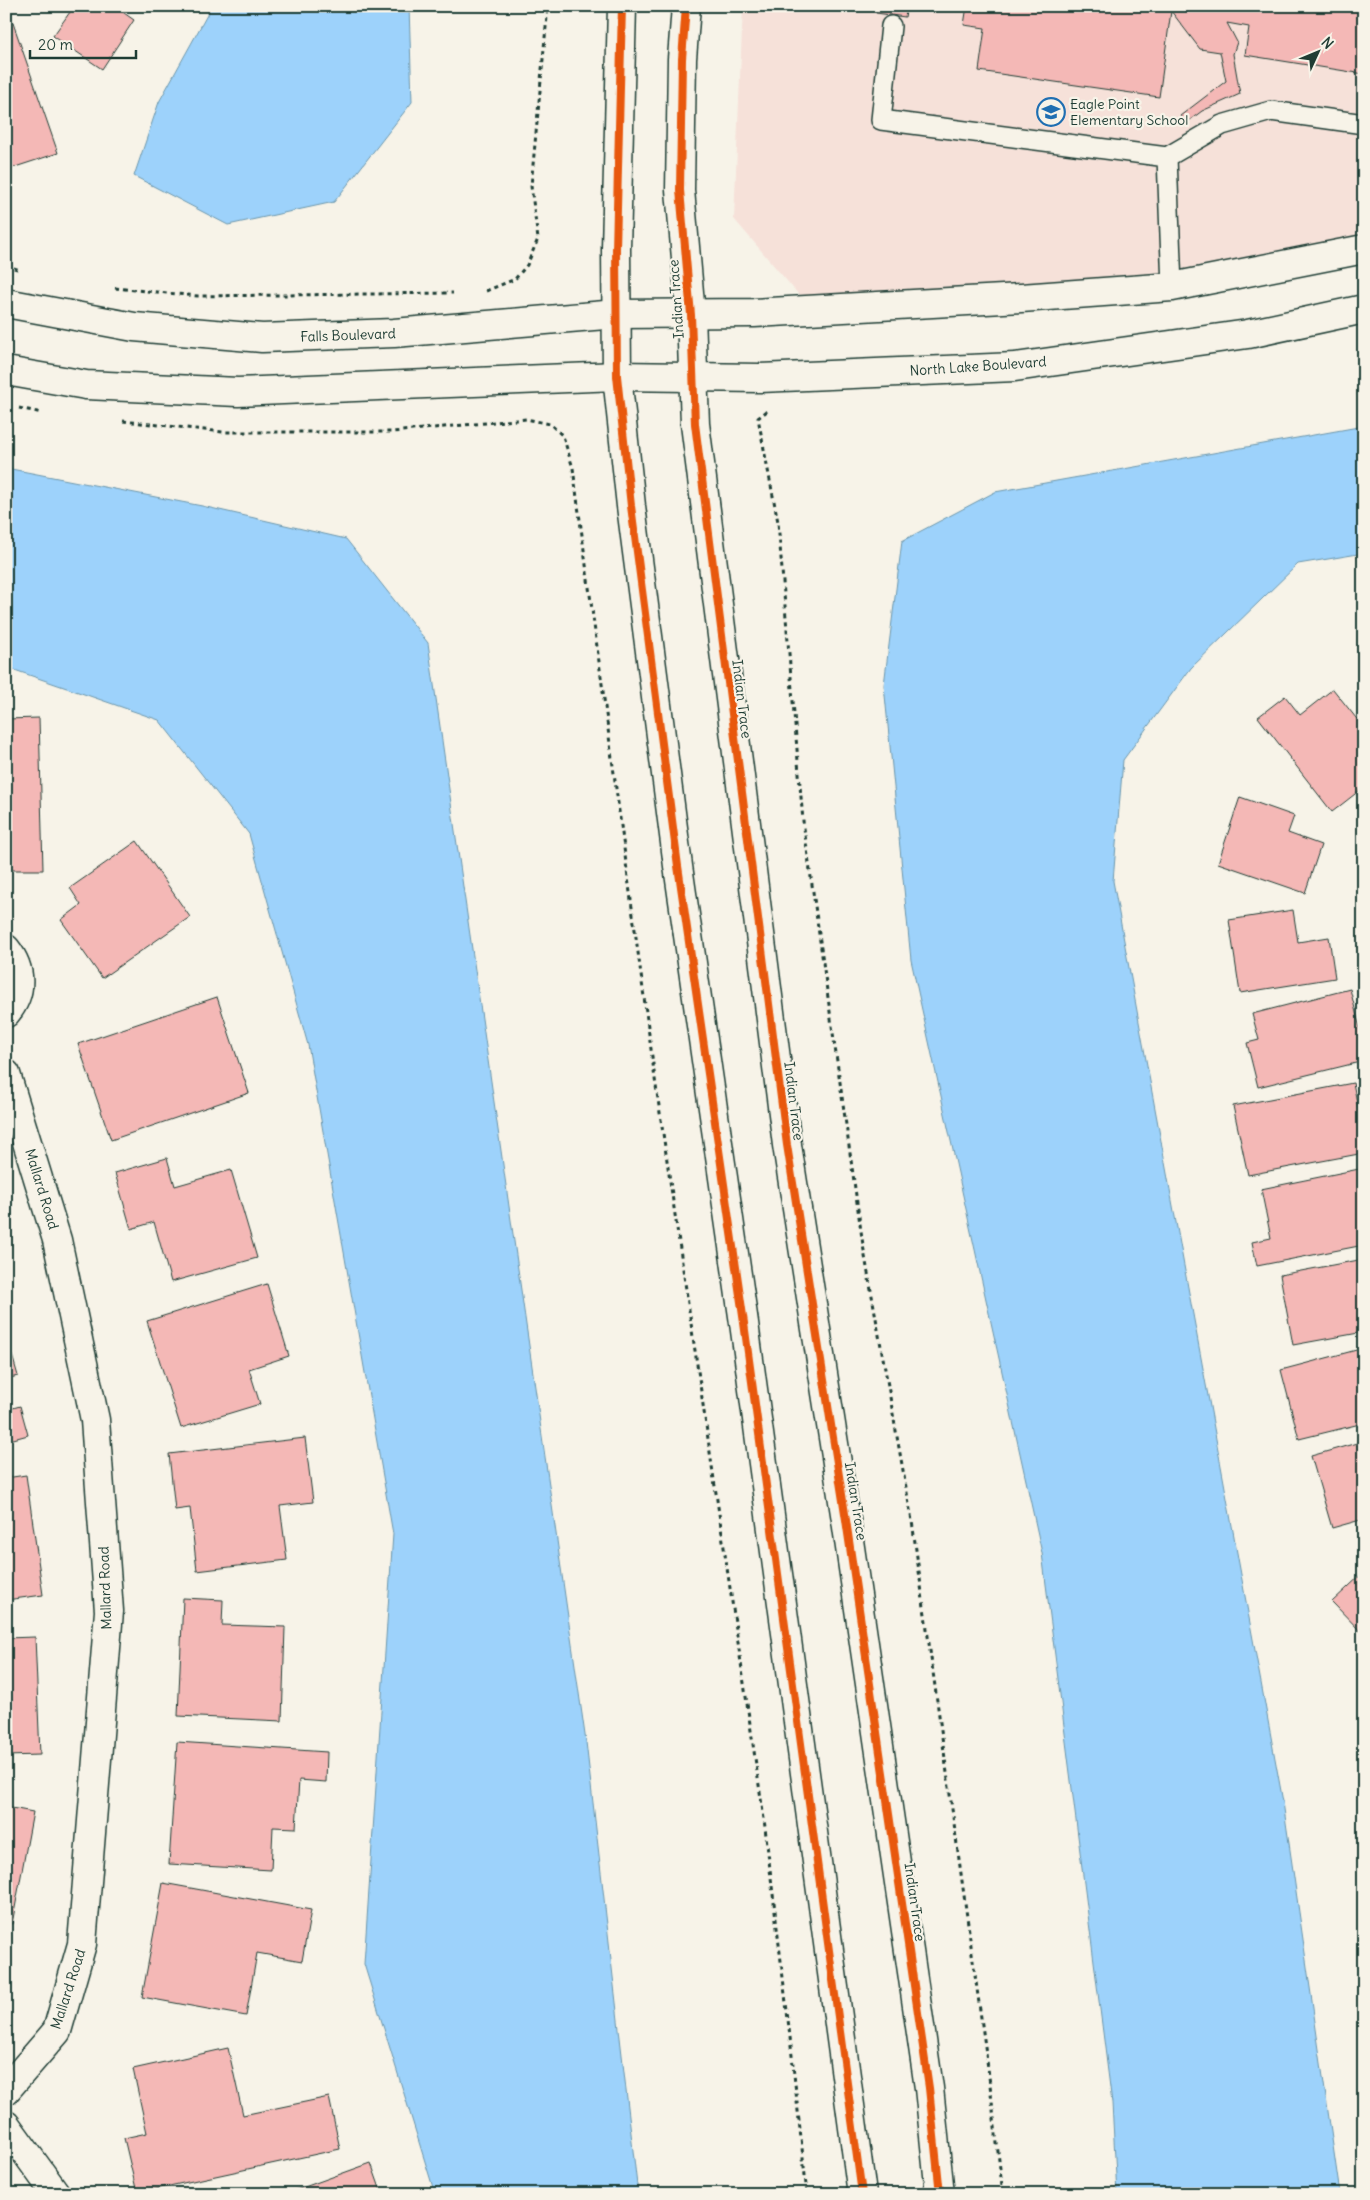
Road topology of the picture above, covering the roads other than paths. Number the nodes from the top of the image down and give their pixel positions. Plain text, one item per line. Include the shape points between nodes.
1 (622, 6) edge
2 (686, 6) edge
3 (891, 26) dead end
4 (1364, 124) edge
5 (1167, 157) junction
6 (1364, 249) edge
7 (1172, 287) junction
8 (6, 303) edge
9 (1364, 309) edge
10 (617, 314) junction
11 (691, 315) junction
12 (6, 371) edge
13 (617, 376) junction
14 (693, 376) junction
15 (6, 949) edge
16 (6, 1013) edge
17 (6, 1074) edge
18 (6, 2090) edge
19 (6, 2125) edge
20 (56, 2194) edge
21 (862, 2194) edge
22 (940, 2194) edge

1 - 10 main road
2 - 11 main road, Indian Trace via 680,190
3 - 5 lane via 881,120
4 - 5 lane via 1271,110 1222,125
5 - 7 lane
6 - 7 main road
7 - 11 main road
8 - 10 main road, Falls Boulevard via 134,327 262,338 394,333
9 - 14 main road, North Lake Boulevard via 1248,334 1015,367 760,378
10 - 11 main road, Falls Boulevard
10 - 13 main road
11 - 14 main road, Indian Trace
12 - 13 main road via 86,385 238,392
13 - 14 main road, North Lake Boulevard
13 - 21 main road via 630,506 673,827
14 - 22 main road, Indian Trace via 695,424 787,1145 930,2088
15 - 16 main road via 15,962 19,977 18,992
17 - 18 main road, Mallard Road via 57,1240 95,1420 109,1611 82,1944 57,2031
19 - 20 main road

